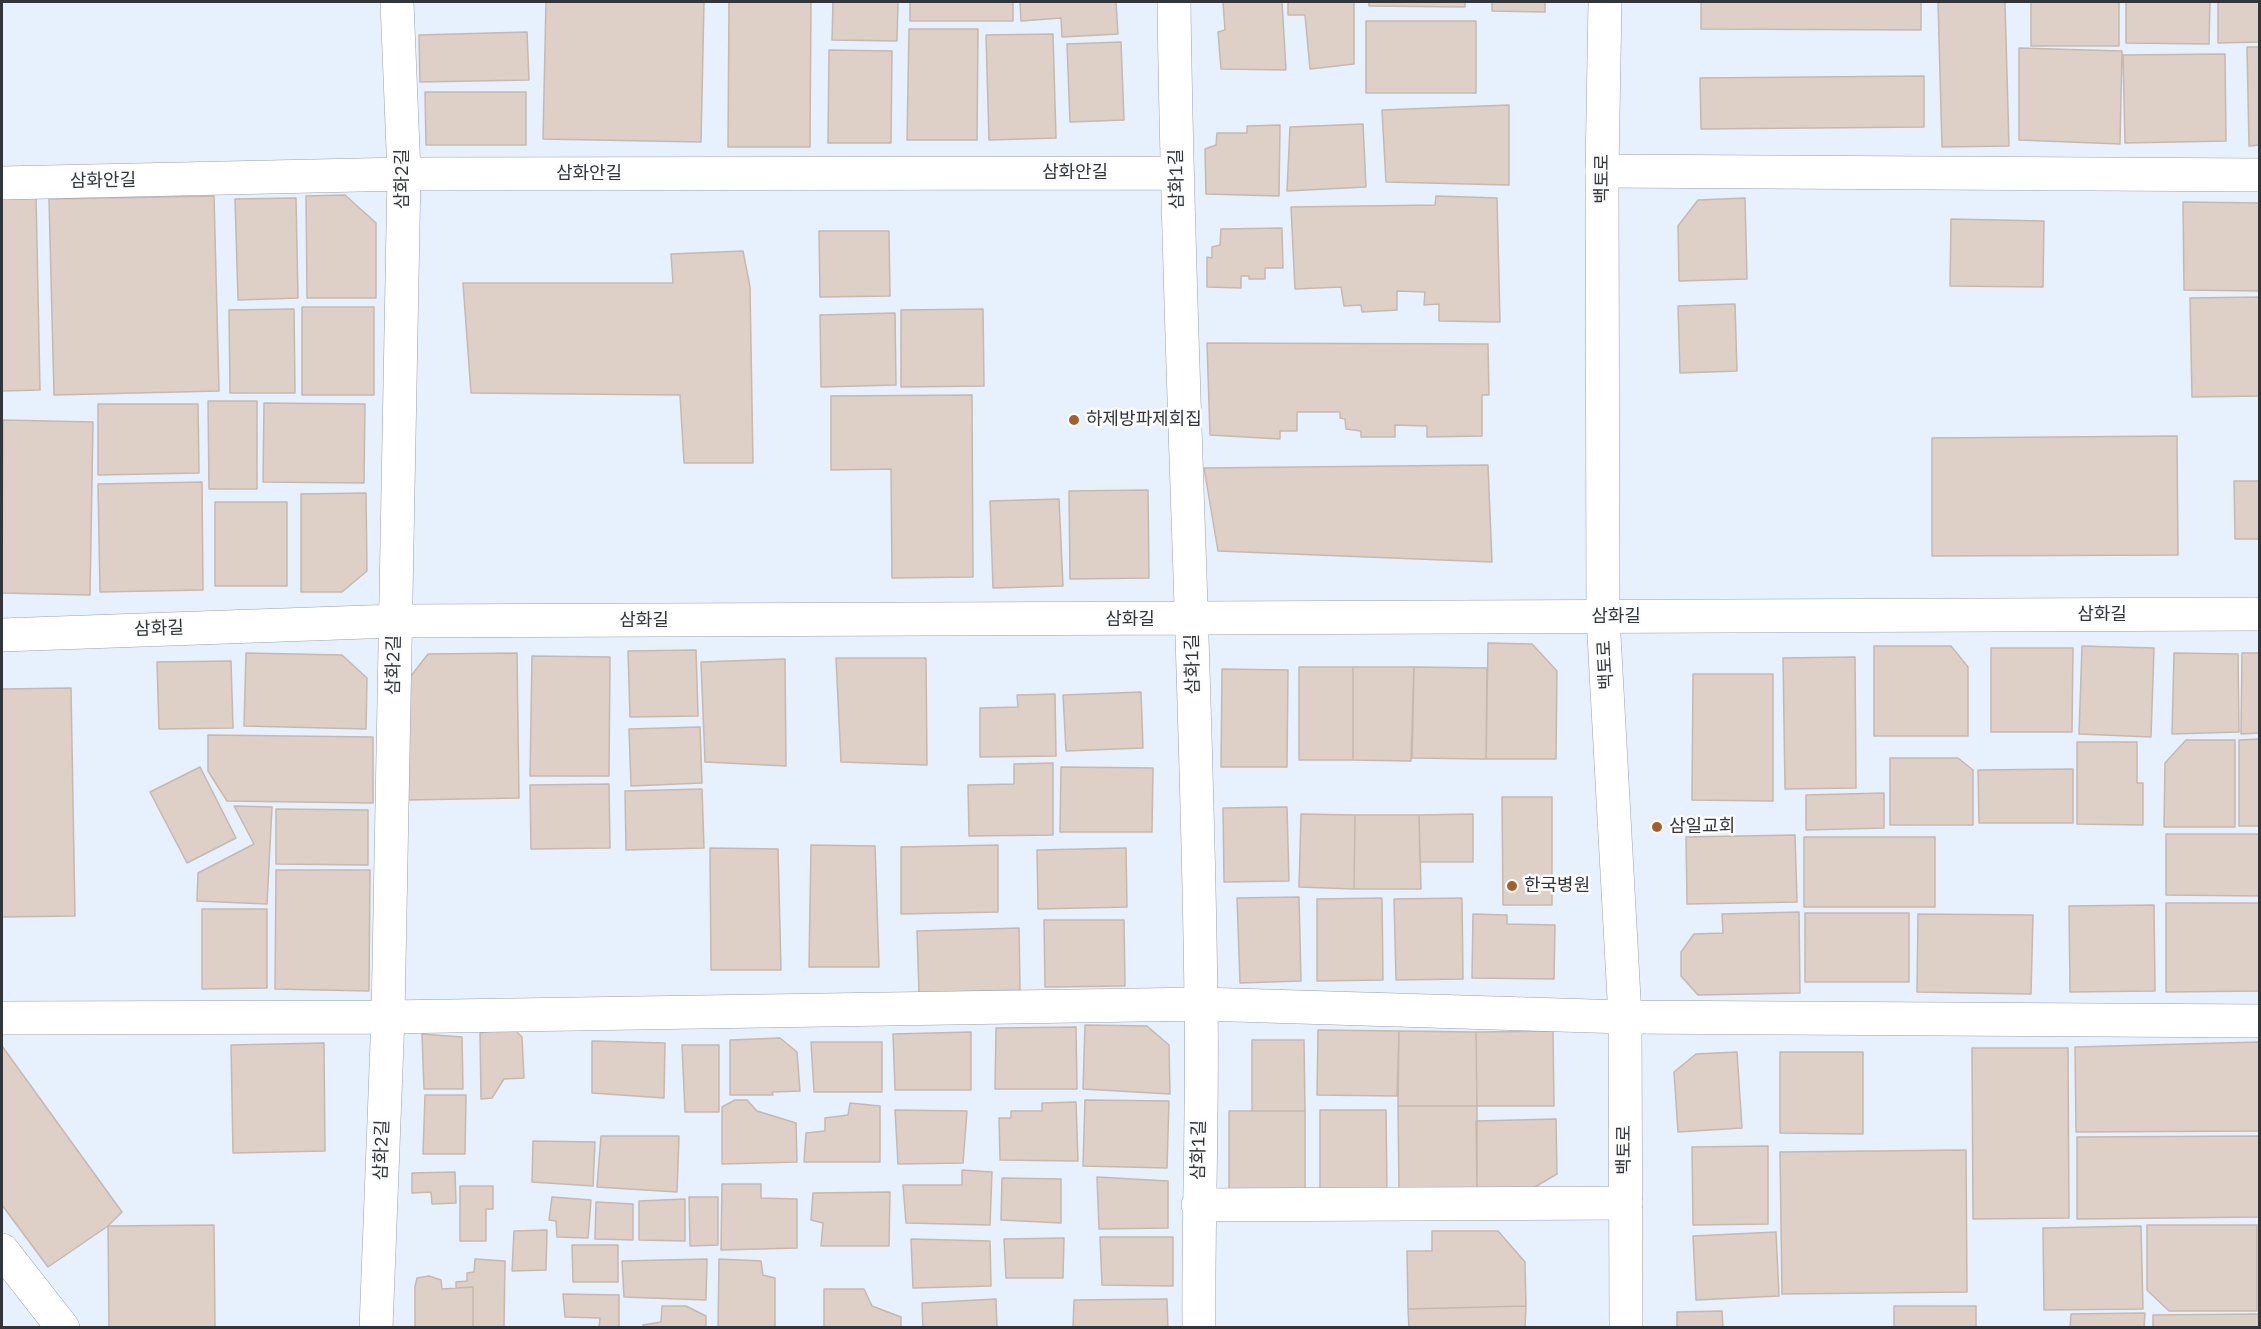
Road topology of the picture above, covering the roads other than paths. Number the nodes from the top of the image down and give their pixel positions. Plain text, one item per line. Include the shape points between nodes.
1 (397, 2) edge
2 (1174, 2) edge
3 (1605, 2) edge
4 (1602, 171) junction
5 (1176, 173) junction
6 (404, 174) junction
7 (2259, 175) edge
8 (2, 183) edge
9 (2259, 614) edge
10 (1603, 617) junction
11 (1192, 620) junction
12 (395, 621) junction
13 (2, 634) edge
14 (1201, 1004) junction
15 (387, 1017) junction
16 (1625, 1017) junction
17 (2, 1018) edge
18 (2259, 1021) edge
19 (1626, 1203) junction
20 (1198, 1205) junction
21 (2, 1250) edge
22 (63, 1328) edge
23 (376, 1328) edge
24 (1199, 1328) edge
25 (1626, 1328) edge

1 - 6 street, 삼화2길
2 - 5 street, 삼화1길
3 - 4 street, 백토로
4 - 7 street
4 - 10 street, 백토로
5 - 6 street, 삼화안길
5 - 11 street, 삼화1길
6 - 8 street, 삼화안길
6 - 12 street, 삼화2길
9 - 10 street, 삼화길
10 - 11 street, 삼화길
10 - 16 street, 백토로
11 - 12 street, 삼화길
11 - 14 street, 삼화1길
12 - 13 street, 삼화길
12 - 15 street, 삼화2길
14 - 15 street
14 - 16 street
14 - 20 street, 삼화1길
15 - 17 street
15 - 23 street, 삼화2길
16 - 18 street
16 - 19 street, 백토로
19 - 20 street
19 - 25 street, 백토로
20 - 24 street, 삼화1길
21 - 22 street

